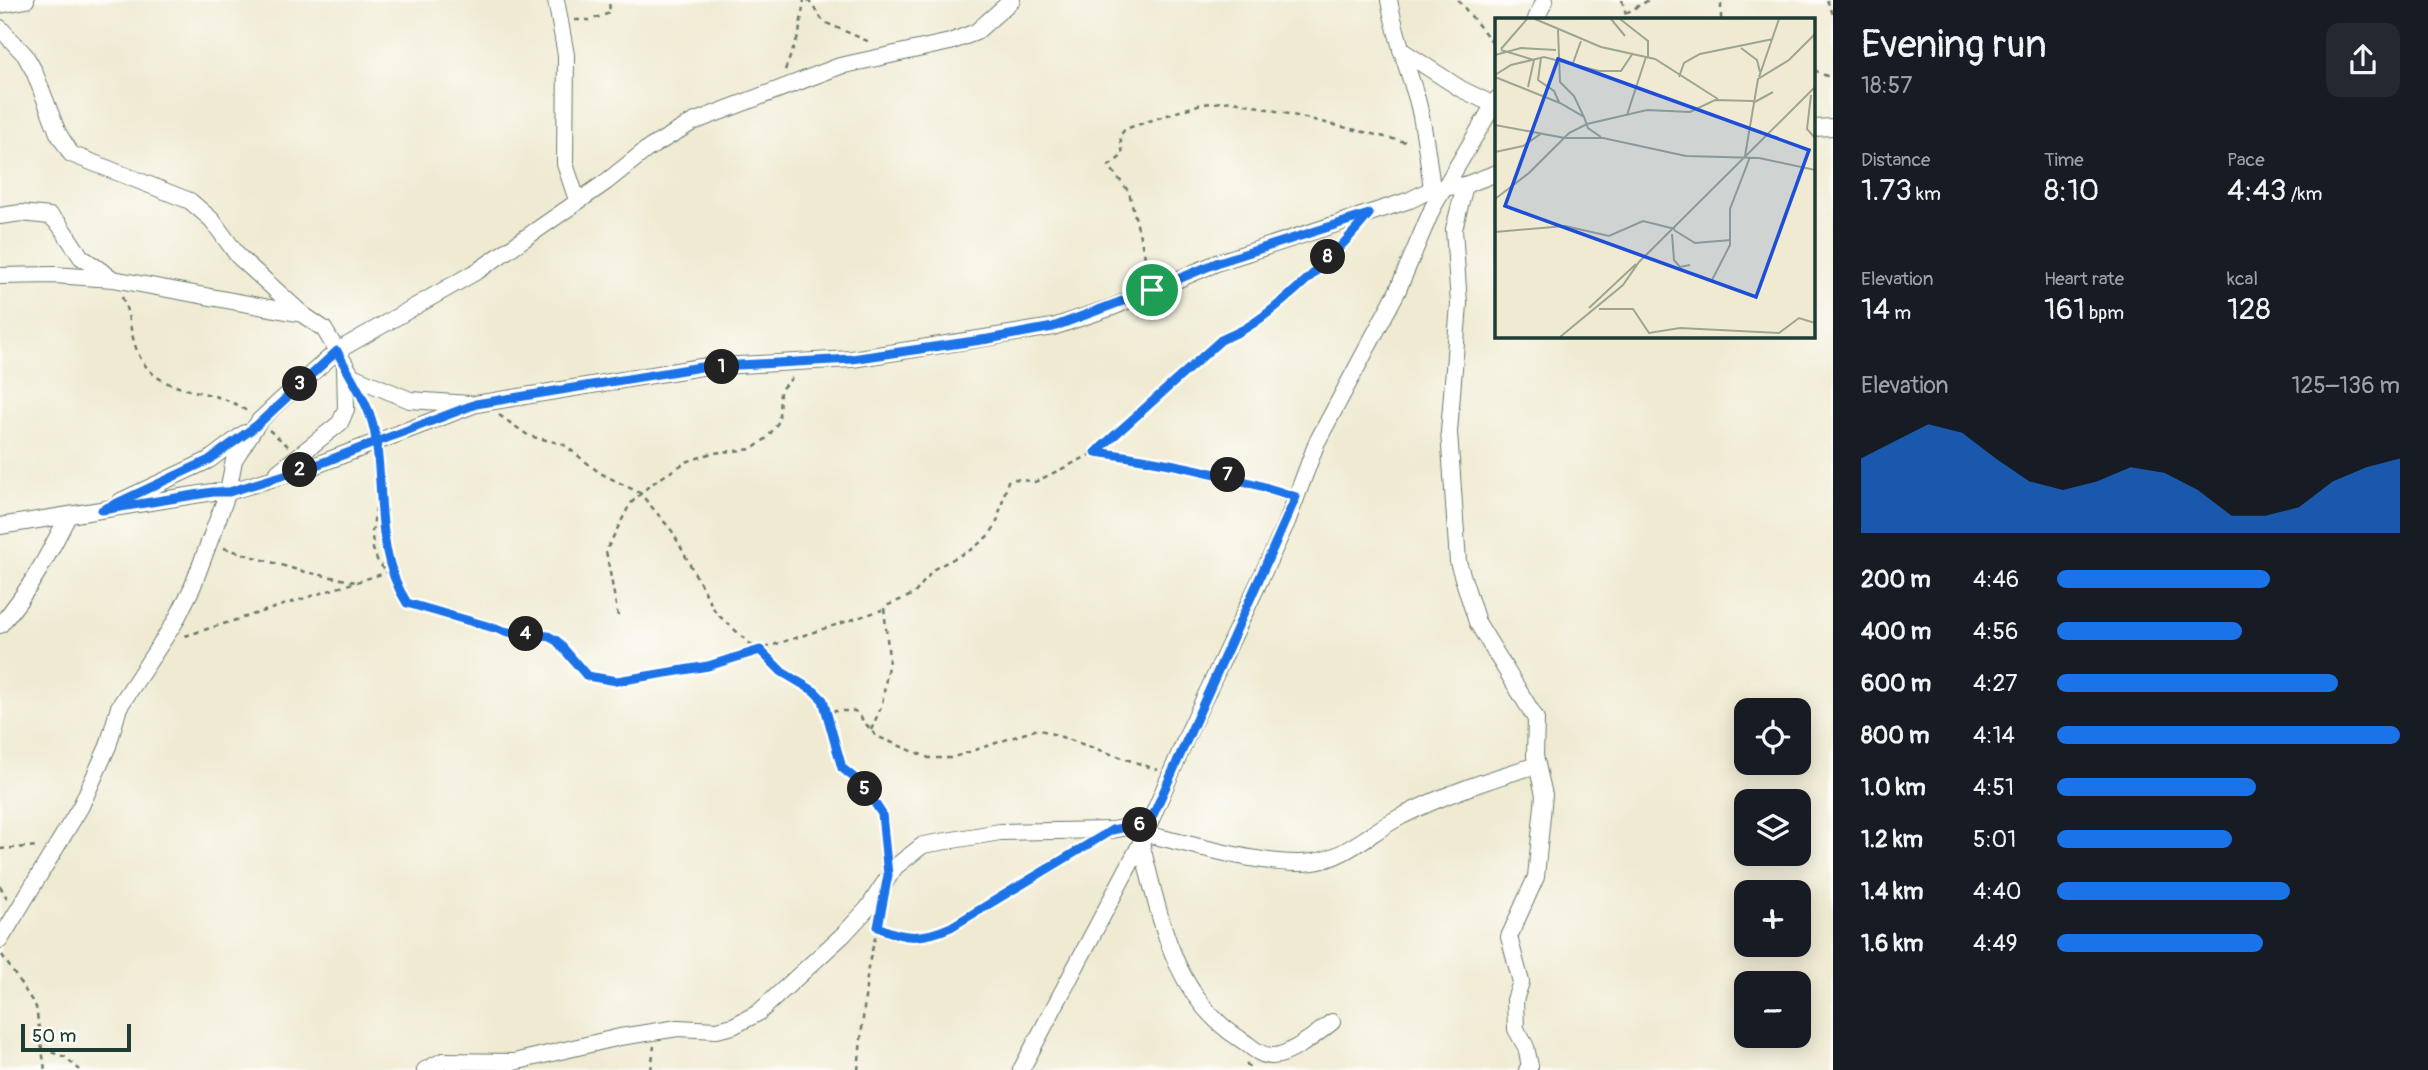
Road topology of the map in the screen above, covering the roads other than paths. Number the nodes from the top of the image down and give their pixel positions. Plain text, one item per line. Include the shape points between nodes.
1 (26, 0) edge
2 (556, 0) edge
3 (1012, 0) edge
4 (1389, 0) edge
5 (1545, 0) edge
6 (0, 5) edge
7 (1536, 18) edge
8 (0, 28) edge
9 (1401, 50) junction
10 (1495, 102) edge
11 (1495, 103) edge
12 (1833, 127) edge
13 (1815, 128) edge
14 (1495, 174) edge
15 (1465, 185) junction
16 (1438, 188) junction
17 (577, 200) junction
18 (0, 216) edge
19 (0, 276) edge
20 (113, 279) junction
21 (302, 314) junction
22 (337, 351) junction
23 (348, 371) junction
24 (481, 404) junction
25 (257, 423) junction
26 (267, 480) junction
27 (229, 492) junction
28 (102, 510) junction
29 (68, 516) junction
30 (0, 526) edge
31 (0, 625) edge
32 (1537, 765) junction
33 (1145, 833) junction
34 (0, 940) edge
35 (1332, 1022) dead end
36 (425, 1070) edge
37 (1021, 1070) edge
38 (1527, 1070) edge

1 - 6 street
2 - 17 street via 565,40 565,164
3 - 17 street via 976,32 950,42 840,66 693,122
4 - 9 street
5 - 7 street
8 - 21 street via 30,63 71,154 190,201 212,220 238,257
9 - 10 street via 1461,89
9 - 16 street
11 - 16 street
12 - 13 street
14 - 15 street
15 - 16 street
15 - 32 street via 1454,229 1459,304 1449,432 1458,562 1478,622 1536,719
16 - 24 street via 1219,262 1053,327 852,359 701,367
16 - 33 street via 1396,292 1317,442
17 - 22 street via 453,286
18 - 20 street via 50,216 81,257
19 - 20 street
20 - 21 street
21 - 22 street via 324,329
22 - 23 street
22 - 25 street
23 - 24 street via 410,400
23 - 26 street via 346,410 340,423
24 - 26 street
25 - 27 street via 234,460
25 - 28 street via 209,460
26 - 27 street
27 - 28 street
27 - 34 street via 175,622 119,707 95,776 62,841 32,882
28 - 29 street
29 - 30 street
29 - 31 street via 16,606
32 - 33 street via 1479,783 1401,816 1339,854 1313,862 1218,852
32 - 38 street via 1544,795 1539,861 1509,937 1521,982 1515,1000 1517,1033 1526,1046
33 - 35 street via 1165,939 1194,995 1221,1026 1270,1057 1311,1038
33 - 36 street via 1000,832 939,840 909,853 844,934 752,1018 716,1030 678,1028 514,1062 443,1061
33 - 37 street

